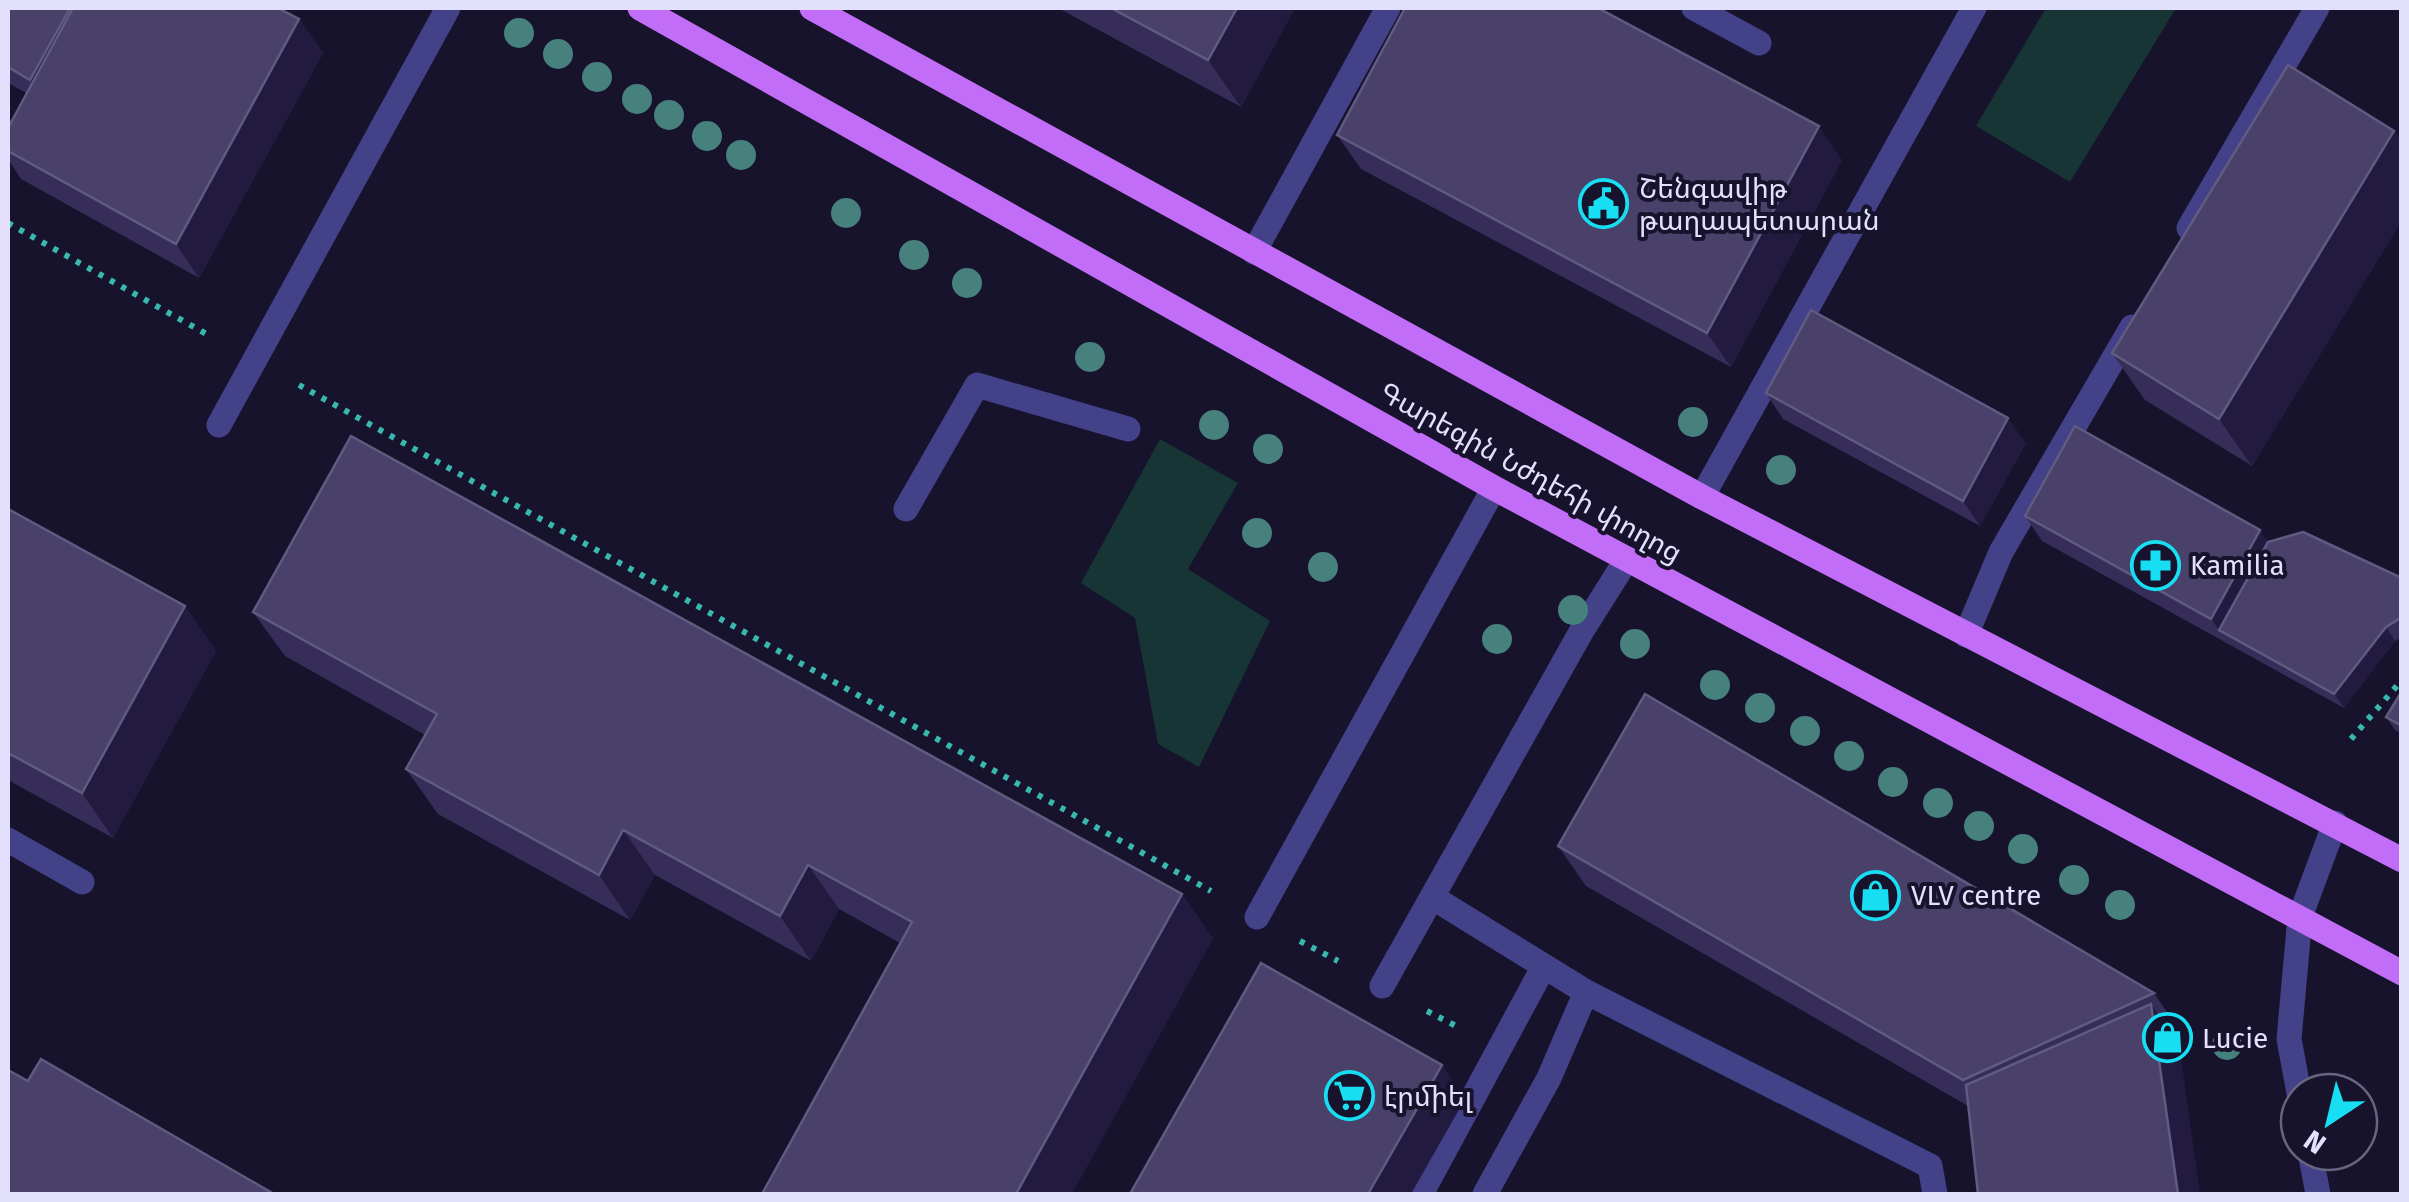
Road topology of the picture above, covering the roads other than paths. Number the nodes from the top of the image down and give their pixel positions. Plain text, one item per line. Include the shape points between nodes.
1 (448, 8) edge
2 (640, 8) edge
3 (812, 8) edge
4 (1388, 8) edge
5 (1694, 8) edge
6 (1974, 8) edge
7 (2317, 8) edge
8 (1758, 43) dead end
9 (2179, 246) edge
10 (1254, 252) junction
11 (2140, 314) edge
12 (218, 425) dead end
13 (1128, 429) dead end
14 (1494, 488) junction
15 (1702, 497) junction
16 (906, 509) dead end
17 (1626, 560) junction
18 (1966, 635) junction
19 (2335, 823) junction
20 (8, 840) edge
21 (2402, 860) edge
22 (82, 882) dead end
23 (1432, 897) junction
24 (1256, 916) road end
25 (2300, 917) junction
26 (1544, 966) junction
27 (2402, 973) edge
28 (1382, 986) road end
29 (1586, 992) junction
30 (2295, 1072) edge
31 (1421, 1194) edge
32 (1485, 1194) edge
33 (1934, 1194) edge

1 - 12 street
2 - 14 main road, Գարեգին Նժդեհի փողոց
3 - 10 main road
4 - 10 street
5 - 8 street
6 - 15 street
7 - 9 street
10 - 15 main road
11 - 18 street via 2001,552
13 - 16 street via 976,385
14 - 17 main road, Գարեգին Նժդեհի փողոց
14 - 24 street
15 - 18 main road
17 - 23 street
17 - 25 main road, Գարեգին Նժդեհի փողոց
18 - 19 main road
19 - 21 main road
19 - 25 street
20 - 22 street
23 - 26 street
23 - 28 street
25 - 27 main road, Գարեգին Նժդեհի փողոց
25 - 30 street via 2289,1038
26 - 29 street
26 - 31 street
29 - 32 street
29 - 33 street via 1930,1166

